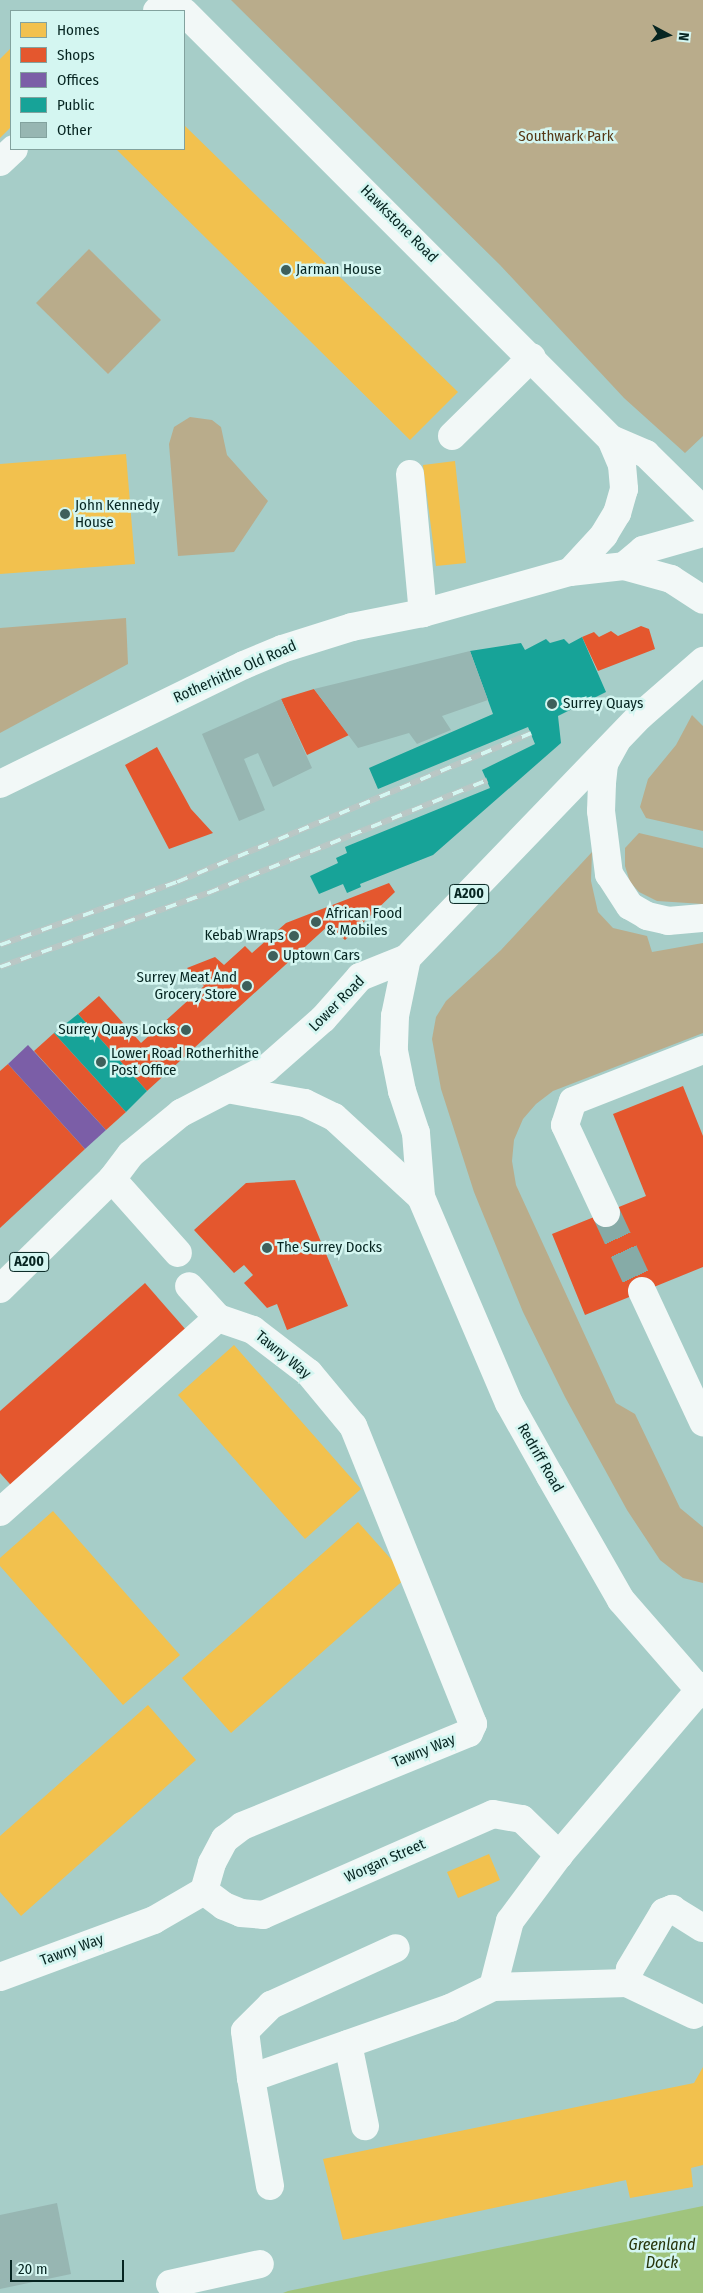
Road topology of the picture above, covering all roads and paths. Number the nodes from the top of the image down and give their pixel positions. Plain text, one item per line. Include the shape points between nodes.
1 (170, 0) edge
2 (158, 10) edge
3 (181, 10) edge
4 (185, 14) edge
5 (13, 150) edge
6 (0, 162) edge
7 (532, 357) junction
8 (452, 436) dead end
9 (611, 438) junction
10 (410, 474) dead end
11 (703, 510) edge
12 (703, 533) edge
13 (624, 566) junction
14 (570, 572) junction
15 (703, 600) edge
16 (423, 613) junction
17 (703, 661) edge
18 (616, 742) junction
19 (0, 784) edge
20 (703, 918) edge
21 (407, 958) junction
22 (703, 1050) edge
23 (227, 1089) junction
24 (112, 1179) junction
25 (421, 1197) junction
26 (606, 1213) tunnel mouth
27 (178, 1253) dead end
28 (189, 1286) dead end
29 (0, 1288) edge
30 (642, 1291) tunnel mouth
31 (218, 1318) junction
32 (703, 1422) edge
33 (0, 1512) edge
34 (702, 1690) edge
35 (559, 1855) junction
36 (204, 1891) junction
37 (703, 1928) edge
38 (396, 1948) dead end
39 (0, 1977) edge
40 (626, 1983) junction
41 (493, 1987) junction
42 (694, 2014) dead end
43 (348, 2044) junction
44 (251, 2078) junction
45 (365, 2126) dead end
46 (270, 2186) dead end
47 (260, 2264) dead end
48 (170, 2284) dead end
49 (208, 2285) edge

1 - 2 main road
1 - 3 main road, Hawkstone Road
4 - 7 main road, Hawkstone Road
5 - 6 main road
7 - 8 main road
7 - 9 main road, Hawkstone Road
9 - 11 main road, Hawkstone Road via 646,454
9 - 14 main road, Hawkstone Road via 622,465 624,488 617,513 604,535
10 - 16 main road
12 - 13 main road via 643,550
13 - 14 main road, Rotherhithe Old Road
13 - 15 main road, Rotherhithe Old Road via 671,579
14 - 16 main road, Rotherhithe Old Road
16 - 19 main road, Rotherhithe Old Road via 352,627 282,648
17 - 18 main road, Lower Road / A200
18 - 20 main road via 604,764 602,783 601,811 609,874 630,906 647,916 668,921
18 - 21 main road, Lower Road / A200
21 - 23 main road, Lower Road / A200 via 360,977 323,1019 285,1053 266,1068
21 - 25 main road, Redriff Road via 395,1016 394,1051 402,1091 416,1133
22 - 26 main road via 573,1101 565,1124
23 - 24 main road, Lower Road / A200 via 181,1114 131,1154
23 - 25 main road, Redriff Road via 296,1101 334,1117
24 - 27 main road
24 - 29 main road, Lower Road / A200
25 - 34 main road, Redriff Road via 509,1403 550,1476 621,1600
28 - 31 main road, Tawny Way
30 - 32 main road
31 - 33 main road
31 - 36 main road, Tawny Way via 253,1330 309,1374 353,1426 473,1724 469,1733 242,1826 225,1839 212,1863
34 - 35 main road
35 - 36 main road, Worgan Street via 522,1820 493,1814 263,1915 241,1913 224,1906
35 - 41 main road via 510,1921
36 - 39 main road, Tawny Way via 154,1920
37 - 40 main road via 672,1908 664,1912 630,1969
38 - 44 main road via 271,2005 245,2031
40 - 41 main road
40 - 42 main road
41 - 43 main road via 450,2008
43 - 44 main road
43 - 45 main road
44 - 46 main road
47 - 49 main road
48 - 49 main road

